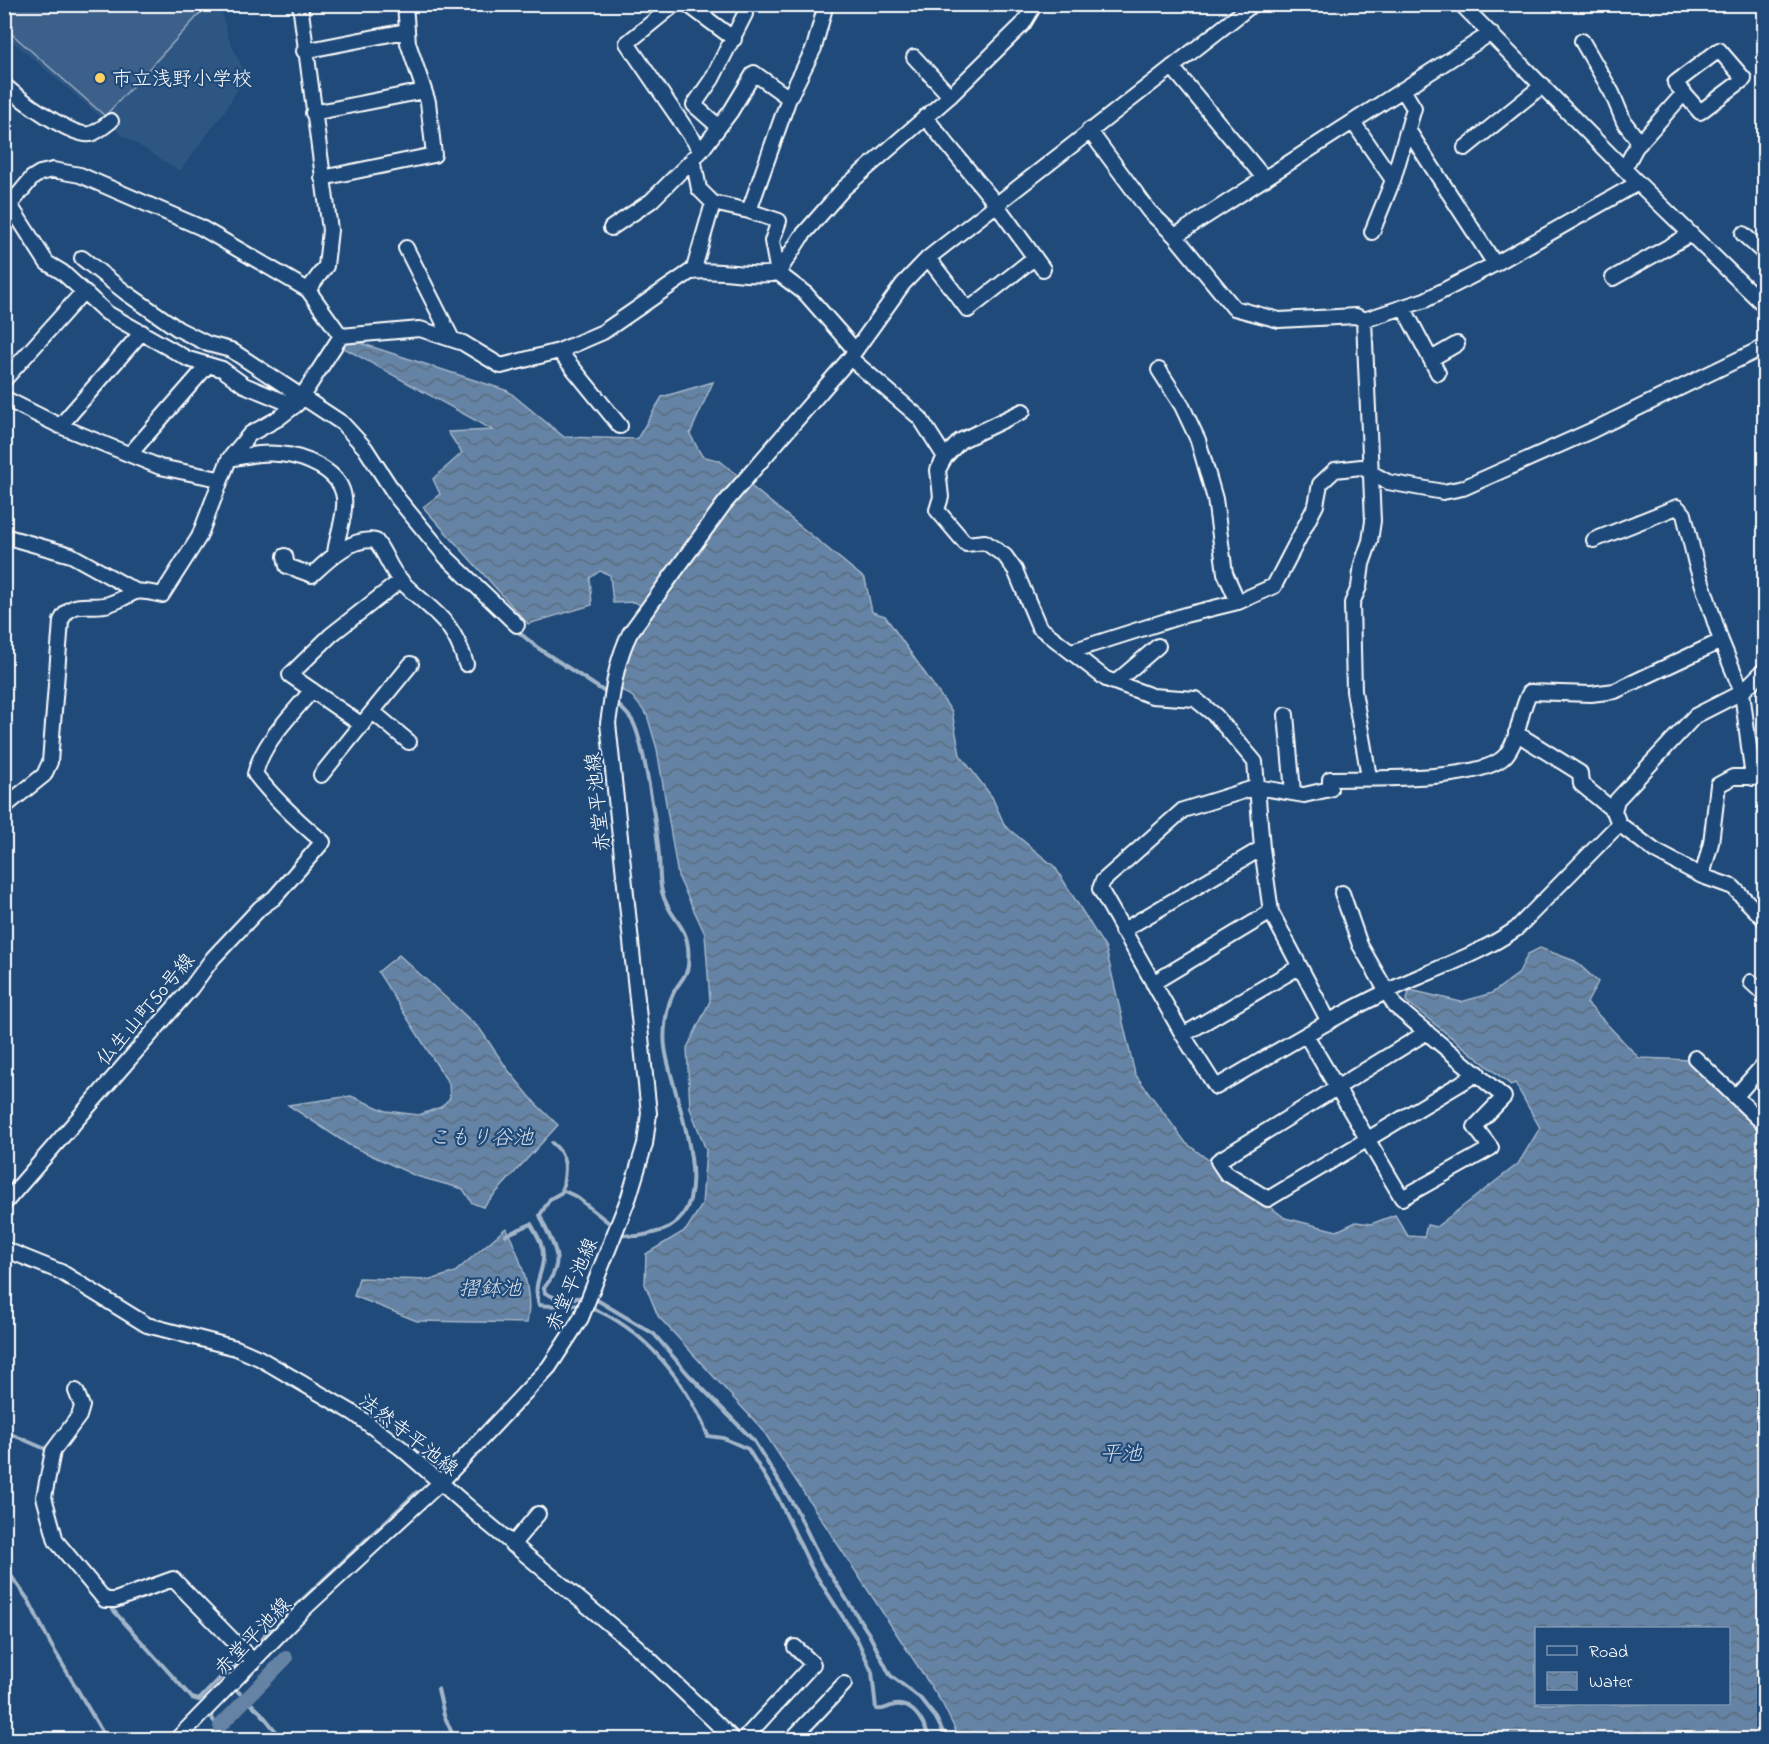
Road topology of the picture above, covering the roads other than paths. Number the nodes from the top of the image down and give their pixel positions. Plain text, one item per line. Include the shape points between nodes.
1 (300, 4) edge
2 (405, 4) edge
3 (675, 4) edge
4 (687, 4) edge
5 (826, 4) edge
6 (1035, 4) edge
7 (1253, 4) edge
8 (1461, 4) edge
9 (745, 14) dead end
10 (406, 31) junction
11 (1491, 33) junction
12 (734, 39) junction
13 (1582, 41) dead end
14 (304, 51) junction
15 (915, 57) dead end
16 (1172, 67) junction
17 (4, 85) edge
18 (1543, 85) junction
19 (1403, 90) junction
20 (424, 91) junction
21 (1684, 93) junction
22 (950, 96) junction
23 (789, 98) junction
24 (313, 113) junction
25 (925, 117) junction
26 (111, 121) dead end
27 (1353, 122) junction
28 (719, 127) junction
29 (1089, 130) junction
30 (1408, 130) junction
31 (1640, 143) junction
32 (1465, 148) dead end
33 (697, 154) junction
34 (1624, 169) junction
35 (322, 178) junction
36 (1264, 179) junction
37 (1393, 180) junction
38 (1638, 183) junction
39 (713, 203) junction
40 (996, 204) junction
41 (7, 208) edge
42 (749, 211) junction
43 (611, 228) dead end
44 (1372, 232) dead end
45 (1691, 234) junction
46 (1743, 234) dead end
47 (1175, 236) junction
48 (406, 248) dead end
49 (1764, 254) edge
50 (82, 258) dead end
51 (928, 258) junction
52 (1495, 264) junction
53 (693, 272) junction
54 (778, 273) junction
55 (1613, 278) dead end
56 (308, 290) junction
57 (83, 292) junction
58 (1764, 305) edge
59 (1403, 307) junction
60 (1364, 320) junction
61 (142, 332) junction
62 (452, 339) junction
63 (339, 340) junction
64 (1457, 345) dead end
65 (1764, 347) edge
66 (559, 351) junction
67 (853, 354) junction
68 (1431, 359) junction
69 (208, 365) junction
70 (1159, 370) dead end
71 (1438, 373) dead end
72 (4, 380) edge
73 (302, 397) junction
74 (4, 398) edge
75 (1023, 411) dead end
76 (60, 426) junction
77 (620, 426) dead end
78 (130, 454) junction
79 (945, 457) junction
80 (229, 459) junction
81 (1372, 473) junction
82 (219, 479) junction
83 (4, 536) edge
84 (1594, 540) dead end
85 (335, 553) junction
86 (285, 556) dead end
87 (401, 580) junction
88 (134, 590) junction
89 (1238, 602) junction
90 (517, 625) dead end
91 (1721, 641) junction
92 (1158, 646) dead end
93 (1072, 651) junction
94 (411, 664) dead end
95 (466, 664) dead end
96 (1764, 670) edge
97 (1116, 682) junction
98 (312, 690) junction
99 (1742, 692) junction
100 (373, 712) junction
101 (1286, 715) dead end
102 (362, 725) junction
103 (1516, 733) junction
104 (409, 742) dead end
105 (321, 775) dead end
106 (1369, 777) junction
107 (1759, 778) edge
108 (1257, 787) junction
109 (1293, 792) junction
110 (4, 807) edge
111 (1617, 818) junction
112 (1262, 848) junction
113 (1702, 876) junction
114 (1342, 893) dead end
115 (1271, 912) junction
116 (1764, 920) edge
117 (1122, 931) junction
118 (1299, 967) junction
119 (1751, 981) dead end
120 (1153, 983) junction
121 (1388, 991) junction
122 (1764, 994) edge
123 (1329, 1022) junction
124 (1427, 1032) junction
125 (1183, 1035) junction
126 (1306, 1035) junction
127 (1695, 1058) dead end
128 (1764, 1064) edge
129 (1478, 1073) junction
130 (1336, 1088) junction
131 (1736, 1096) junction
132 (1764, 1124) edge
133 (1367, 1140) junction
134 (4, 1204) edge
135 (4, 1249) edge
136 (76, 1391) dead end
137 (440, 1483) junction
138 (538, 1514) dead end
139 (512, 1545) junction
140 (795, 1647) dead end
141 (254, 1662) junction
142 (844, 1684) dead end
143 (176, 1740) edge
144 (734, 1740) edge
145 (743, 1740) edge
146 (791, 1740) edge

1 - 14 street
2 - 10 street
3 - 33 street via 627,43
4 - 12 street
5 - 23 street via 814,48
6 - 22 street via 1023,24
7 - 16 street, 赤堂平池線
8 - 11 street
9 - 12 street
10 - 14 street
10 - 20 street
11 - 18 street
11 - 19 street
12 - 28 street via 694,105
13 - 31 street via 1624,122
14 - 24 street
15 - 22 street
16 - 29 street, 赤堂平池線
16 - 36 street
17 - 26 street via 78,132 91,134
18 - 32 street
18 - 34 street
19 - 27 street
19 - 30 street via 1414,108
20 - 24 street
20 - 35 street via 434,155
21 - 21 street via 1675,83 1719,50 1744,79 1700,112
21 - 31 street
22 - 25 street
23 - 28 street via 753,73
23 - 42 street
24 - 35 street
25 - 40 street
25 - 54 street via 844,188 801,237
27 - 36 street
27 - 37 street
28 - 33 street
29 - 40 street, 赤堂平池線
29 - 47 street via 1149,211
30 - 37 street
30 - 52 street
31 - 34 street
33 - 39 street via 699,189
33 - 43 street via 651,201
34 - 38 street
35 - 56 street via 330,251 326,266
36 - 47 street
37 - 44 street
38 - 45 street
38 - 52 street
39 - 42 street
39 - 53 street
40 - 51 street, 赤堂平池線
40 - 51 street via 1039,263 968,310
41 - 56 street via 32,178 66,170 200,227
41 - 57 street via 47,262
42 - 54 street via 779,221 772,241
45 - 55 street
45 - 58 street
46 - 49 street
47 - 60 street via 1234,308 1279,320 1356,316
48 - 62 street
50 - 73 street via 178,330 231,350
51 - 67 street, 赤堂平池線 via 903,284
52 - 59 street
53 - 54 street via 762,276
53 - 66 street via 603,332
54 - 67 street via 806,294
56 - 63 street
57 - 61 street via 107,313
57 - 72 street
59 - 60 street
59 - 68 street
60 - 81 street
61 - 69 street via 188,359
61 - 76 street
62 - 63 street via 420,329
62 - 66 street via 501,366
63 - 73 street
64 - 68 street
65 - 81 street via 1575,439 1463,488 1443,492 1388,482
66 - 77 street
67 - 79 street via 920,418
67 - 137 street, 赤堂平池線 via 724,504 630,633 620,653 608,723 649,1113 645,1144 629,1197 570,1337 549,1367
68 - 71 street
69 - 73 street via 222,369 244,385
69 - 78 street
70 - 89 street via 1198,440 1215,499 1225,573
73 - 80 street via 250,434
73 - 90 street via 355,435 398,499 447,558
74 - 76 street
75 - 79 street via 960,441
76 - 78 street
78 - 82 street via 160,466
79 - 93 street via 938,470 941,497 937,510 966,544 985,542 1005,556 1039,627
80 - 82 street
80 - 85 street via 279,453 321,467 333,476 341,485 344,499
81 - 89 street via 1361,467 1335,470 1326,476 1320,484 1316,505 1274,586
81 - 106 street via 1370,541 1352,603 1354,692
82 - 88 street via 199,537 162,595
83 - 88 street via 71,555
84 - 91 street via 1677,507 1684,514
85 - 86 street via 312,575 287,566
85 - 87 street via 376,541
87 - 95 street via 448,624 459,640
87 - 98 street via 331,635 290,675
88 - 110 street via 109,604 75,605 63,615 50,762 44,775
89 - 93 street
91 - 99 street
91 - 103 street via 1615,691 1530,692
92 - 97 street
93 - 97 street
94 - 100 street
96 - 99 street
97 - 108 street via 1152,696 1195,699 1216,716 1255,762
98 - 102 street
98 - 134 street, 仏生山町50号線 via 270,742 255,774 321,843 274,898 213,958
99 - 107 street
99 - 111 street via 1695,716 1617,801
100 - 102 street
100 - 104 street
101 - 109 street
102 - 105 street
103 - 106 street via 1504,757 1490,766 1458,774
103 - 111 street via 1580,772 1581,784
106 - 109 street via 1330,779 1330,789 1304,795
107 - 113 street via 1733,777 1718,785 1711,843
108 - 109 street
108 - 112 street
108 - 117 street via 1183,810 1103,881 1100,889
111 - 113 street via 1654,851
111 - 121 street via 1516,929 1489,946
112 - 115 street
112 - 117 street
113 - 116 street via 1742,893
114 - 121 street via 1360,945
115 - 118 street
115 - 120 street
117 - 120 street
118 - 123 street
118 - 125 street
119 - 122 street
120 - 125 street
121 - 123 street
121 - 124 street via 1395,1006
123 - 126 street
124 - 129 street
124 - 130 street
125 - 126 street via 1216,1087
126 - 130 street
127 - 131 street
128 - 131 street
129 - 133 street
129 - 133 street via 1504,1097 1475,1127 1491,1148 1402,1198
130 - 133 street
130 - 133 street via 1218,1161 1226,1173 1268,1199
131 - 132 street
135 - 137 street, 法然寺平池線 via 61,1272 147,1325 236,1348 259,1358 355,1414
136 - 141 street via 82,1406 79,1416 53,1452 44,1497 56,1541 105,1600 173,1579
137 - 139 street, 法然寺平池線
137 - 141 street, 赤堂平池線 via 304,1609
138 - 139 street
139 - 144 street, 法然寺平池線 via 670,1676
140 - 145 street via 813,1664 780,1691
141 - 143 street, 赤堂平池線
142 - 146 street

